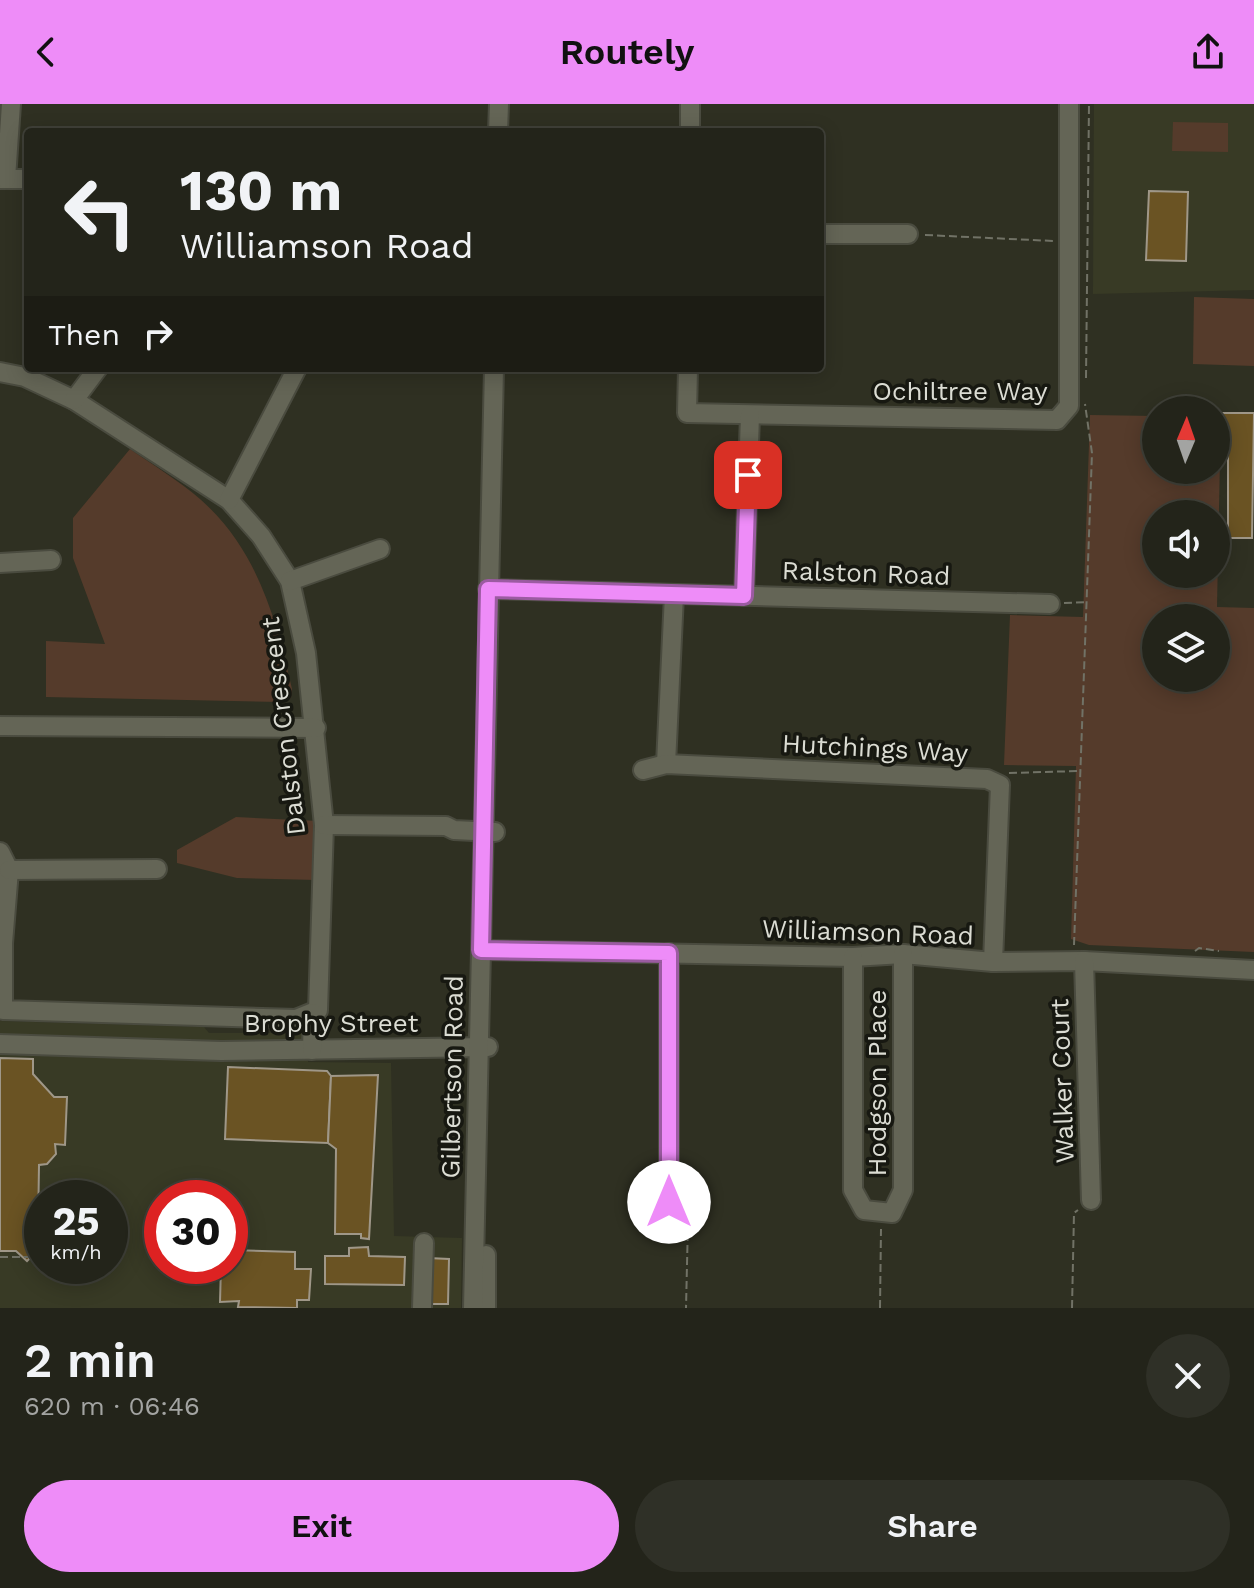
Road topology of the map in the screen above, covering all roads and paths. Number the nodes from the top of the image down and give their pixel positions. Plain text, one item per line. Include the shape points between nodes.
1 (11, 104) edge
2 (499, 104) edge
3 (508, 104) edge
4 (690, 104) edge
5 (1069, 104) edge
6 (1089, 104) edge
7 (498, 128) edge
8 (508, 128) edge
9 (690, 128) edge
10 (3, 179) edge
11 (24, 179) edge
12 (824, 234) edge
13 (908, 234) joint
14 (1069, 241) junction
15 (0, 372) edge
16 (95, 372) edge
17 (295, 372) edge
18 (494, 372) edge
19 (504, 372) edge
20 (688, 372) edge
21 (1085, 382) dead end
22 (1085, 396) dead end
23 (74, 400) junction
24 (750, 415) junction
25 (229, 500) junction
26 (380, 549) dead end
27 (51, 560) dead end
28 (0, 563) edge
29 (290, 581) junction
30 (494, 589) junction
31 (674, 595) junction
32 (744, 596) junction
33 (1088, 602) junction
34 (1050, 604) joint
35 (0, 726) edge
36 (316, 728) junction
37 (666, 764) junction
38 (643, 770) dead end
39 (1078, 771) junction
40 (995, 782) junction
41 (324, 825) junction
42 (489, 827) junction
43 (0, 852) edge
44 (157, 869) dead end
45 (9, 870) junction
46 (1, 943) edge
47 (486, 950) junction
48 (669, 953) junction
49 (903, 954) junction
50 (1079, 954) junction
51 (853, 957) junction
52 (993, 962) junction
53 (1254, 970) edge
54 (313, 1013) junction
55 (0, 1044) edge
56 (484, 1047) junction
57 (312, 1050) junction
58 (1091, 1200) joint
59 (669, 1202) joint
60 (881, 1212) junction
61 (424, 1243) dead end
62 (0, 1257) edge
63 (24, 1257) edge
64 (422, 1308) edge
65 (473, 1308) edge
66 (486, 1308) edge
67 (686, 1308) edge
68 (880, 1308) edge
69 (1072, 1308) edge

1 - 10 street
2 - 7 street
3 - 8 street
4 - 9 street
5 - 14 street, Ochiltree Way
6 - 21 path
10 - 11 street
12 - 13 street
13 - 14 path
14 - 24 street, Ochiltree Way via 1069,406 1057,420
15 - 23 street, Dalston Crescent via 25,377
16 - 23 street
17 - 25 street
18 - 30 street, Gilbertson Road
19 - 30 street, Gilbertson Road
20 - 24 street, Ochiltree Way via 687,413
22 - 33 path via 1092,453
23 - 25 street, Dalston Crescent
24 - 32 street
25 - 29 street, Dalston Crescent
26 - 29 street
27 - 28 street
29 - 36 street, Dalston Crescent
30 - 31 street, Ralston Road
30 - 42 street, Gilbertson Road
31 - 32 street, Ralston Road
31 - 37 street
32 - 34 street, Ralston Road
33 - 34 path
33 - 39 path
35 - 36 street
36 - 41 street, Dalston Crescent
37 - 38 street, Hutchings Way
37 - 40 street, Hutchings Way
39 - 40 path via 1012,771
39 - 50 path
40 - 52 street, Hutchings Way via 1000,785
41 - 42 street
41 - 54 street, Dalston Crescent via 318,1010
42 - 47 street, Gilbertson Road
43 - 45 street
44 - 45 street
45 - 46 street
46 - 54 street via 3,1010 296,1019
47 - 48 street, Williamson Road
47 - 56 street, Gilbertson Road
48 - 51 street, Williamson Road
48 - 59 street
49 - 51 street, Williamson Road
49 - 52 street, Williamson Road
49 - 60 street, Hodgson Place via 903,1190 892,1213
50 - 52 street, Williamson Road
50 - 53 street, Williamson Road
50 - 58 street, Walker Court
51 - 60 street, Hodgson Place via 853,1190 864,1210
54 - 57 street, Dalston Crescent
55 - 57 street, Brophy Street
56 - 57 street, Brophy Street
56 - 65 street, Gilbertson Road
56 - 66 street, Gilbertson Road
58 - 69 path via 1074,1213
59 - 67 path via 680,1206 688,1221
60 - 68 path
61 - 64 street
62 - 63 path

